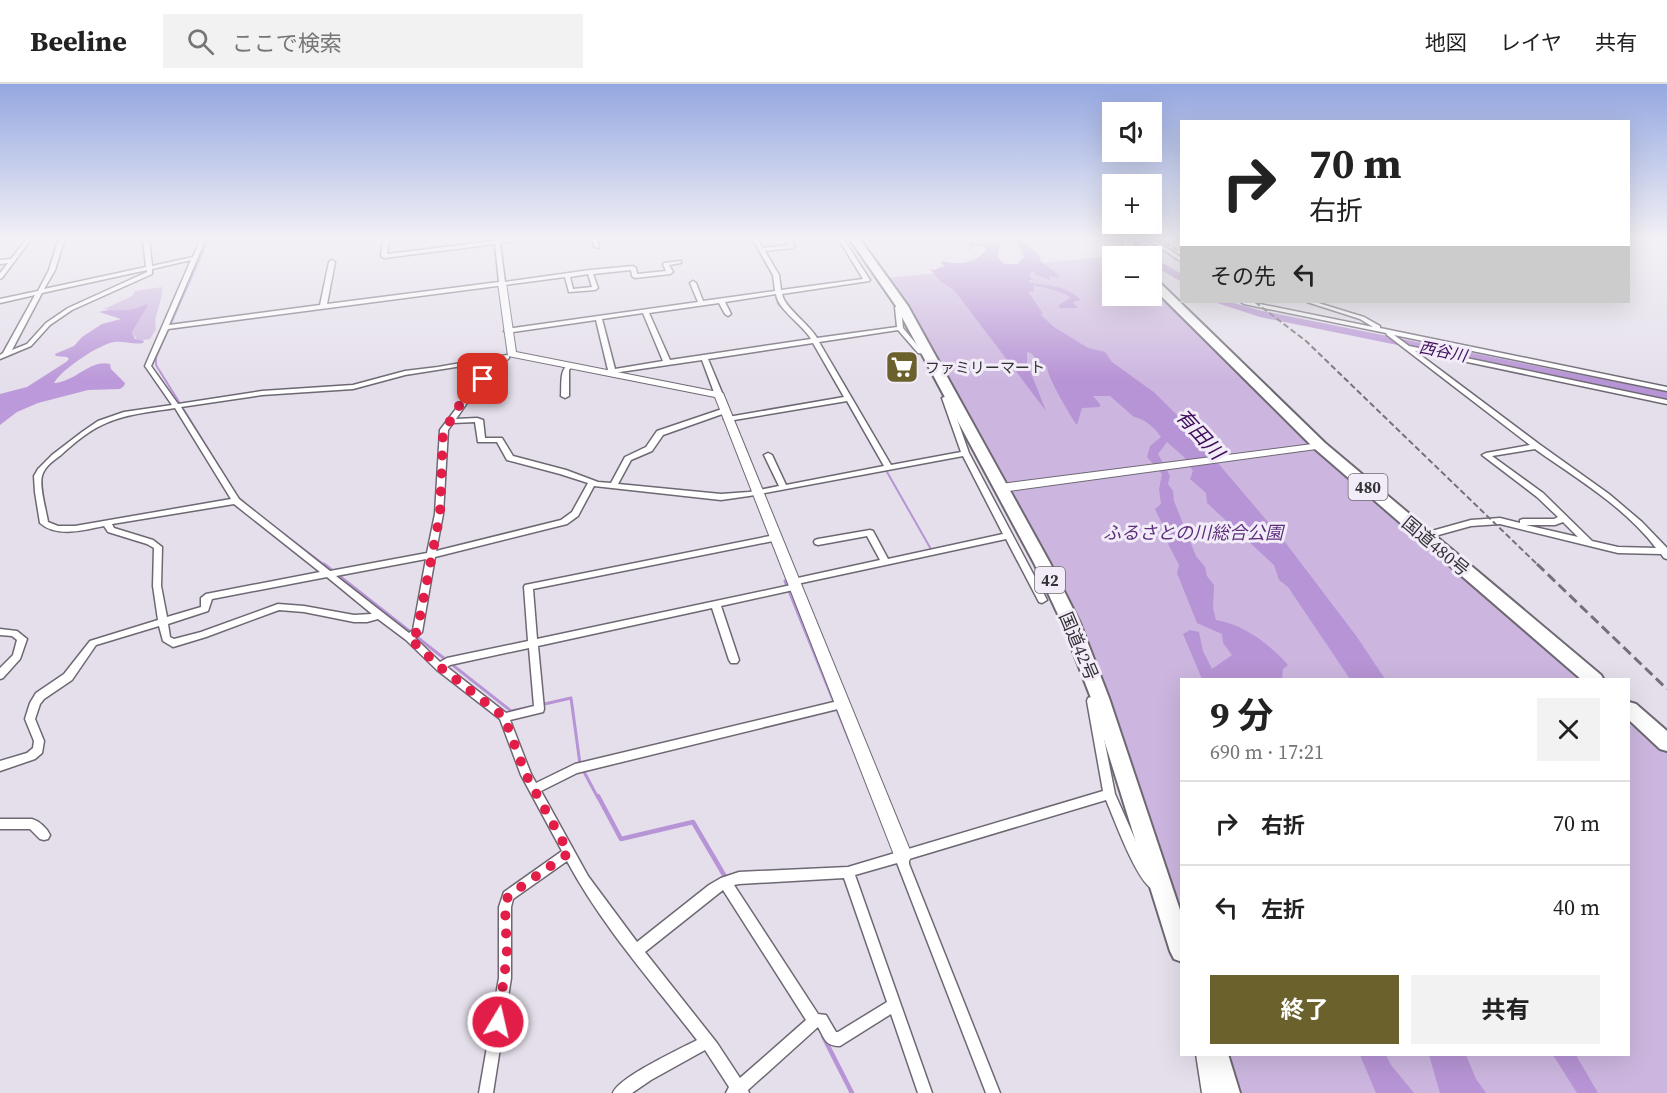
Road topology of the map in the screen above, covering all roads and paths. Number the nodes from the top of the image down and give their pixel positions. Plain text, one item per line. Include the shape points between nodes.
1 (44, 285) edge
2 (78, 285) edge
3 (124, 285) edge
4 (183, 285) edge
5 (327, 285) edge
6 (486, 285) edge
7 (502, 285) edge
8 (570, 285) edge
9 (594, 285) edge
10 (694, 285) edge
11 (777, 285) edge
12 (826, 285) edge
13 (887, 285) edge
14 (1162, 291) edge
15 (778, 292) junction
16 (40, 294) junction
17 (721, 300) junction
18 (0, 301) edge
19 (701, 303) junction
20 (1249, 303) edge
21 (1313, 303) edge
22 (902, 306) junction
23 (323, 307) junction
24 (645, 311) junction
25 (728, 314) dead end
26 (599, 318) junction
27 (165, 327) junction
28 (900, 328) junction
29 (507, 331) junction
30 (1386, 332) junction
31 (814, 340) junction
32 (1406, 347) junction
33 (928, 354) junction
34 (3, 356) edge
35 (509, 356) junction
36 (704, 357) junction
37 (667, 363) junction
38 (569, 366) junction
39 (610, 372) junction
40 (1667, 389) edge
41 (719, 395) junction
42 (565, 396) dead end
43 (951, 396) junction
44 (849, 398) junction
45 (1667, 402) edge
46 (176, 407) junction
47 (726, 415) junction
48 (450, 421) junction
49 (1536, 446) junction
50 (1316, 447) junction
51 (965, 453) junction
52 (768, 455) dead end
53 (889, 467) junction
54 (592, 483) junction
55 (613, 486) junction
56 (783, 488) junction
57 (1004, 488) junction
58 (757, 492) junction
59 (236, 501) junction
60 (1564, 518) junction
61 (1500, 520) junction
62 (109, 522) junction
63 (1007, 536) junction
64 (1424, 536) junction
65 (776, 538) junction
66 (818, 542) dead end
67 (1590, 544) junction
68 (1666, 553) edge
69 (432, 555) junction
70 (885, 562) junction
71 (329, 575) junction
72 (794, 584) junction
73 (1042, 600) dead end
74 (716, 605) junction
75 (380, 615) junction
76 (164, 623) junction
77 (0, 632) edge
78 (409, 638) junction
79 (534, 643) junction
80 (734, 660) dead end
81 (440, 667) junction
82 (0, 675) edge
83 (1593, 678) edge
84 (1100, 698) junction
85 (842, 704) junction
86 (1630, 710) edge
87 (504, 717) junction
88 (1667, 743) edge
89 (0, 766) edge
90 (534, 789) junction
91 (1109, 794) junction
92 (0, 824) edge
93 (44, 835) dead end
94 (569, 853) junction
95 (903, 855) junction
96 (848, 872) junction
97 (725, 882) junction
98 (1161, 886) junction
99 (1180, 945) edge
100 (636, 951) junction
101 (895, 1004) junction
102 (815, 1021) junction
103 (708, 1042) junction
104 (1203, 1056) edge
105 (1216, 1056) edge
106 (738, 1092) edge
107 (486, 1093) edge
108 (620, 1093) edge
109 (925, 1093) edge
110 (993, 1093) edge
111 (1209, 1093) edge
112 (1227, 1093) edge

1 - 16 street
2 - 16 street
3 - 34 street via 59,316 29,345
4 - 27 street
5 - 23 street
6 - 23 street
7 - 29 street
8 - 9 street via 571,291 595,288
10 - 19 street
11 - 15 street
12 - 15 street
13 - 22 highway, 国道42号 / 42
14 - 50 highway, 国道480号 / 480
15 - 17 street
15 - 31 street via 783,306 808,328
16 - 18 street
16 - 34 street
17 - 19 street
17 - 25 street
19 - 24 street
20 - 30 street
21 - 30 street via 1362,318
22 - 28 street via 897,309
22 - 33 highway, 国道42号 / 42
23 - 27 street
24 - 26 street
24 - 37 street
26 - 29 street
26 - 39 street
27 - 46 street via 148,366
28 - 31 street
28 - 33 street via 920,352
29 - 35 street
30 - 32 street
30 - 40 street
31 - 36 street
31 - 44 street
32 - 45 street
32 - 49 street
33 - 43 highway, 国道42号 / 42
35 - 38 street
35 - 46 street via 405,372 354,387 268,393
35 - 48 street via 473,390
36 - 37 street
36 - 41 street
37 - 39 street
38 - 39 street
38 - 42 street
39 - 41 street
41 - 47 street
43 - 51 street via 946,398
43 - 57 highway, 国道42号 / 42
44 - 47 street
44 - 53 street
46 - 59 street
46 - 62 street via 139,411 100,422 76,438 37,477 48,526 75,529
47 - 55 street via 660,433 649,449 628,459
47 - 58 street
48 - 54 street via 479,421 481,440 499,440 510,458
48 - 69 street via 443,433 440,514
49 - 60 street via 1486,454
49 - 68 street via 1631,517
50 - 57 street
50 - 64 highway, 国道480号 / 480
51 - 53 street
51 - 63 street
52 - 56 street
53 - 56 street
54 - 55 street
54 - 69 street via 567,521
55 - 58 street via 722,497
56 - 58 street
57 - 84 highway, 国道42号 / 42 via 1071,623
58 - 65 street
59 - 62 street
59 - 71 street
60 - 61 street via 1546,523
60 - 67 street
61 - 64 street
61 - 67 street
62 - 76 street via 110,529 158,547 156,586
63 - 70 street
63 - 73 street
64 - 83 highway, 国道480号 / 480
65 - 72 street
65 - 79 street via 528,587
66 - 70 street via 870,533
67 - 68 street
69 - 71 street
69 - 78 street via 417,632
70 - 72 street
71 - 75 street
71 - 76 street via 209,596 205,609
72 - 74 street
72 - 85 street
74 - 79 street
74 - 80 street
75 - 76 street via 343,619 278,607 172,643 166,639
75 - 78 street
76 - 89 street via 93,643 68,677 35,703 30,719 39,741 38,750
77 - 82 street via 14,633 22,639 17,656
78 - 81 street
79 - 81 street via 447,662
79 - 87 street via 539,709
81 - 87 street
84 - 91 street via 1092,701
84 - 98 highway, 国道42号 / 42
85 - 90 street via 575,769
85 - 95 street
86 - 88 highway
87 - 90 street
90 - 94 street
91 - 95 street
91 - 98 street via 1147,876
92 - 93 street via 32,824
94 - 100 street via 599,904
94 - 107 street via 508,896 505,978
95 - 96 street
95 - 110 street via 903,864
96 - 97 street
96 - 101 street
97 - 100 street
97 - 102 street
98 - 99 highway, 国道42号 / 42
100 - 103 street
101 - 102 street via 836,1040 821,1020
101 - 109 street
102 - 106 street
103 - 106 street
103 - 108 street
104 - 111 street
105 - 112 highway

